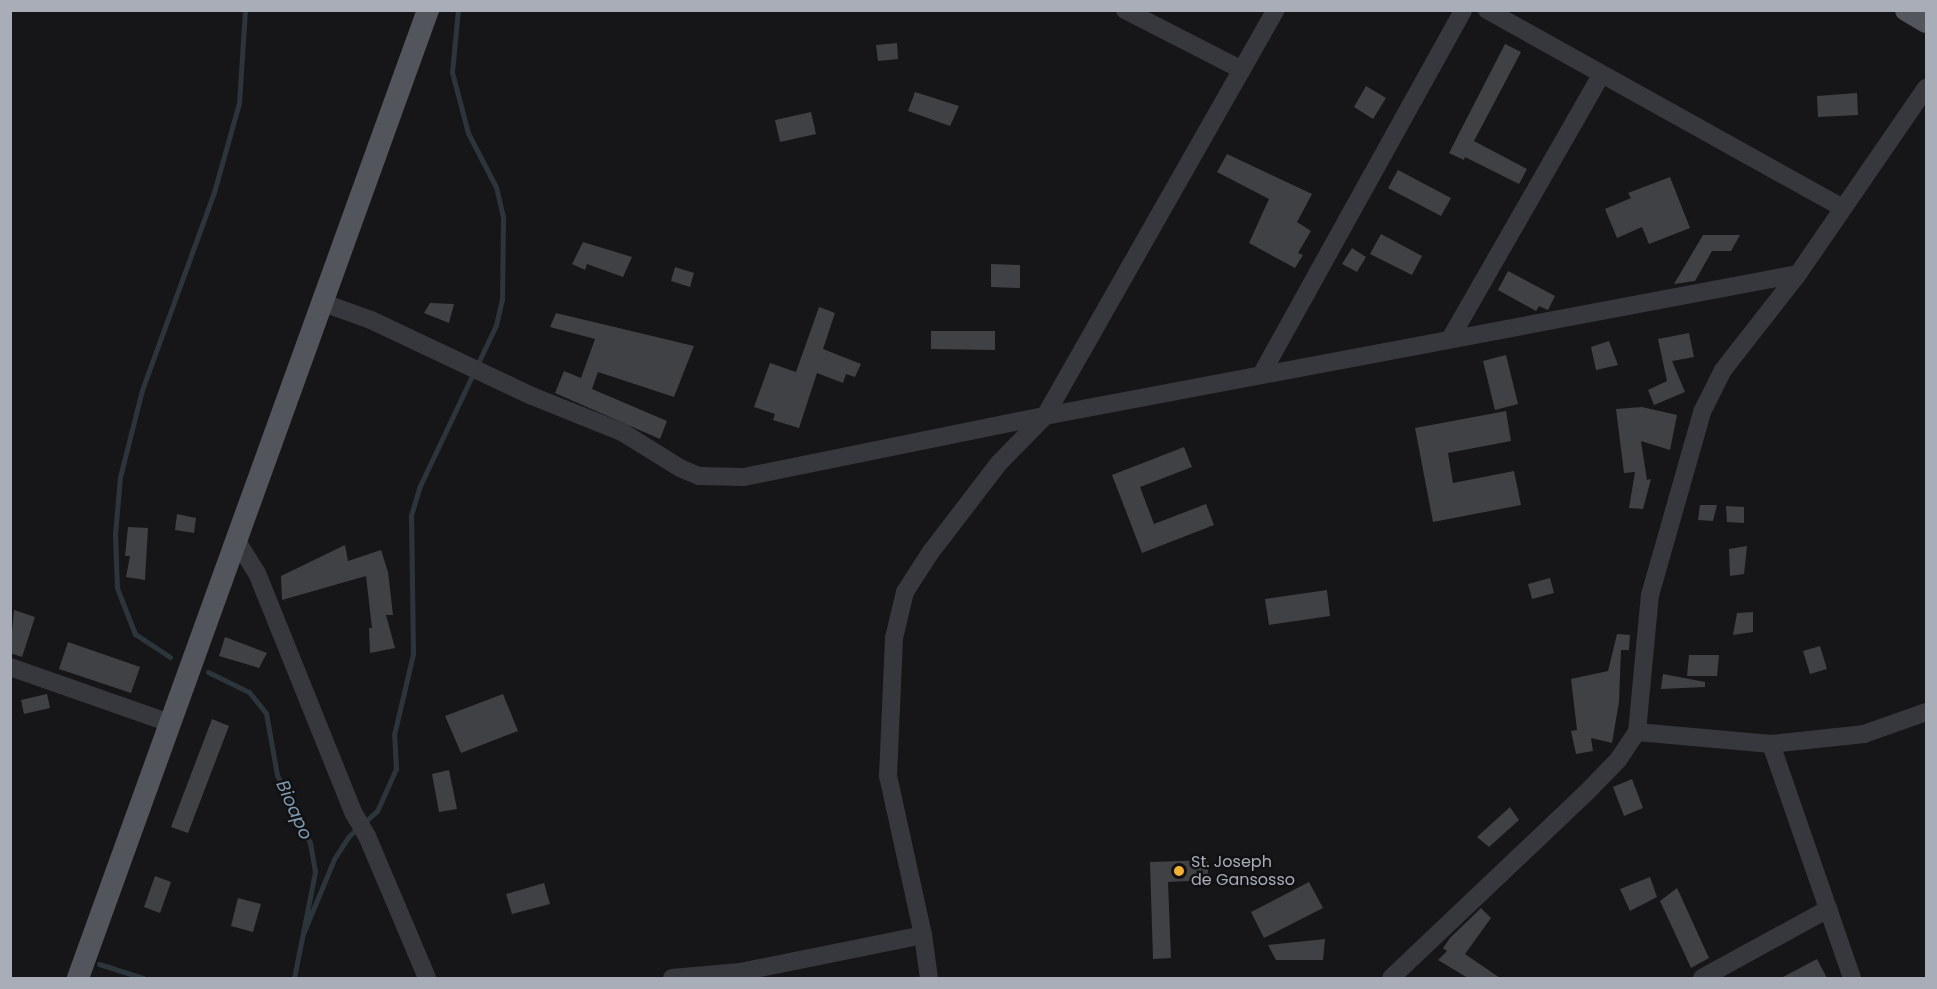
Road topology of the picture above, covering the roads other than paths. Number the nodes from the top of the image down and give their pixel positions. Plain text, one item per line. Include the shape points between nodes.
1 (428, 10) edge
2 (1125, 10) edge
3 (1276, 10) edge
4 (1463, 10) edge
5 (1487, 10) edge
6 (1905, 10) edge
7 (1926, 22) edge
8 (1242, 70) junction
9 (1602, 74) junction
10 (1926, 88) edge
11 (1843, 208) junction
12 (1798, 274) junction
13 (321, 302) junction
14 (1450, 339) junction
15 (1261, 375) junction
16 (1045, 416) junction
17 (238, 543) junction
18 (10, 667) edge
19 (1926, 712) edge
20 (170, 723) junction
21 (1637, 732) junction
22 (1771, 744) junction
23 (1828, 909) junction
24 (924, 935) junction
25 (1398, 975) edge
26 (78, 978) edge
27 (427, 978) edge
28 (672, 978) edge
29 (929, 978) edge
30 (1702, 978) edge
31 (1852, 978) edge

1 - 13 main road
2 - 8 street
3 - 8 street
4 - 15 street
5 - 9 street
6 - 7 main road
8 - 16 street
9 - 11 street
9 - 14 street
10 - 11 street
11 - 12 street
12 - 14 street
12 - 21 street via 1723,370 1702,412 1650,595
13 - 16 street via 371,320 532,396 622,432 699,476 762,474
13 - 17 main road
14 - 15 street
15 - 16 street
16 - 24 street via 999,463 930,553 905,592 902,604 894,648 888,776
17 - 20 main road
17 - 27 street via 257,573 352,812 368,836
18 - 20 street
19 - 22 street via 1864,734
20 - 26 main road
21 - 22 street
21 - 25 street via 1618,760 1586,793
22 - 23 street
23 - 30 street
23 - 31 street
24 - 28 street via 740,972
24 - 29 street

